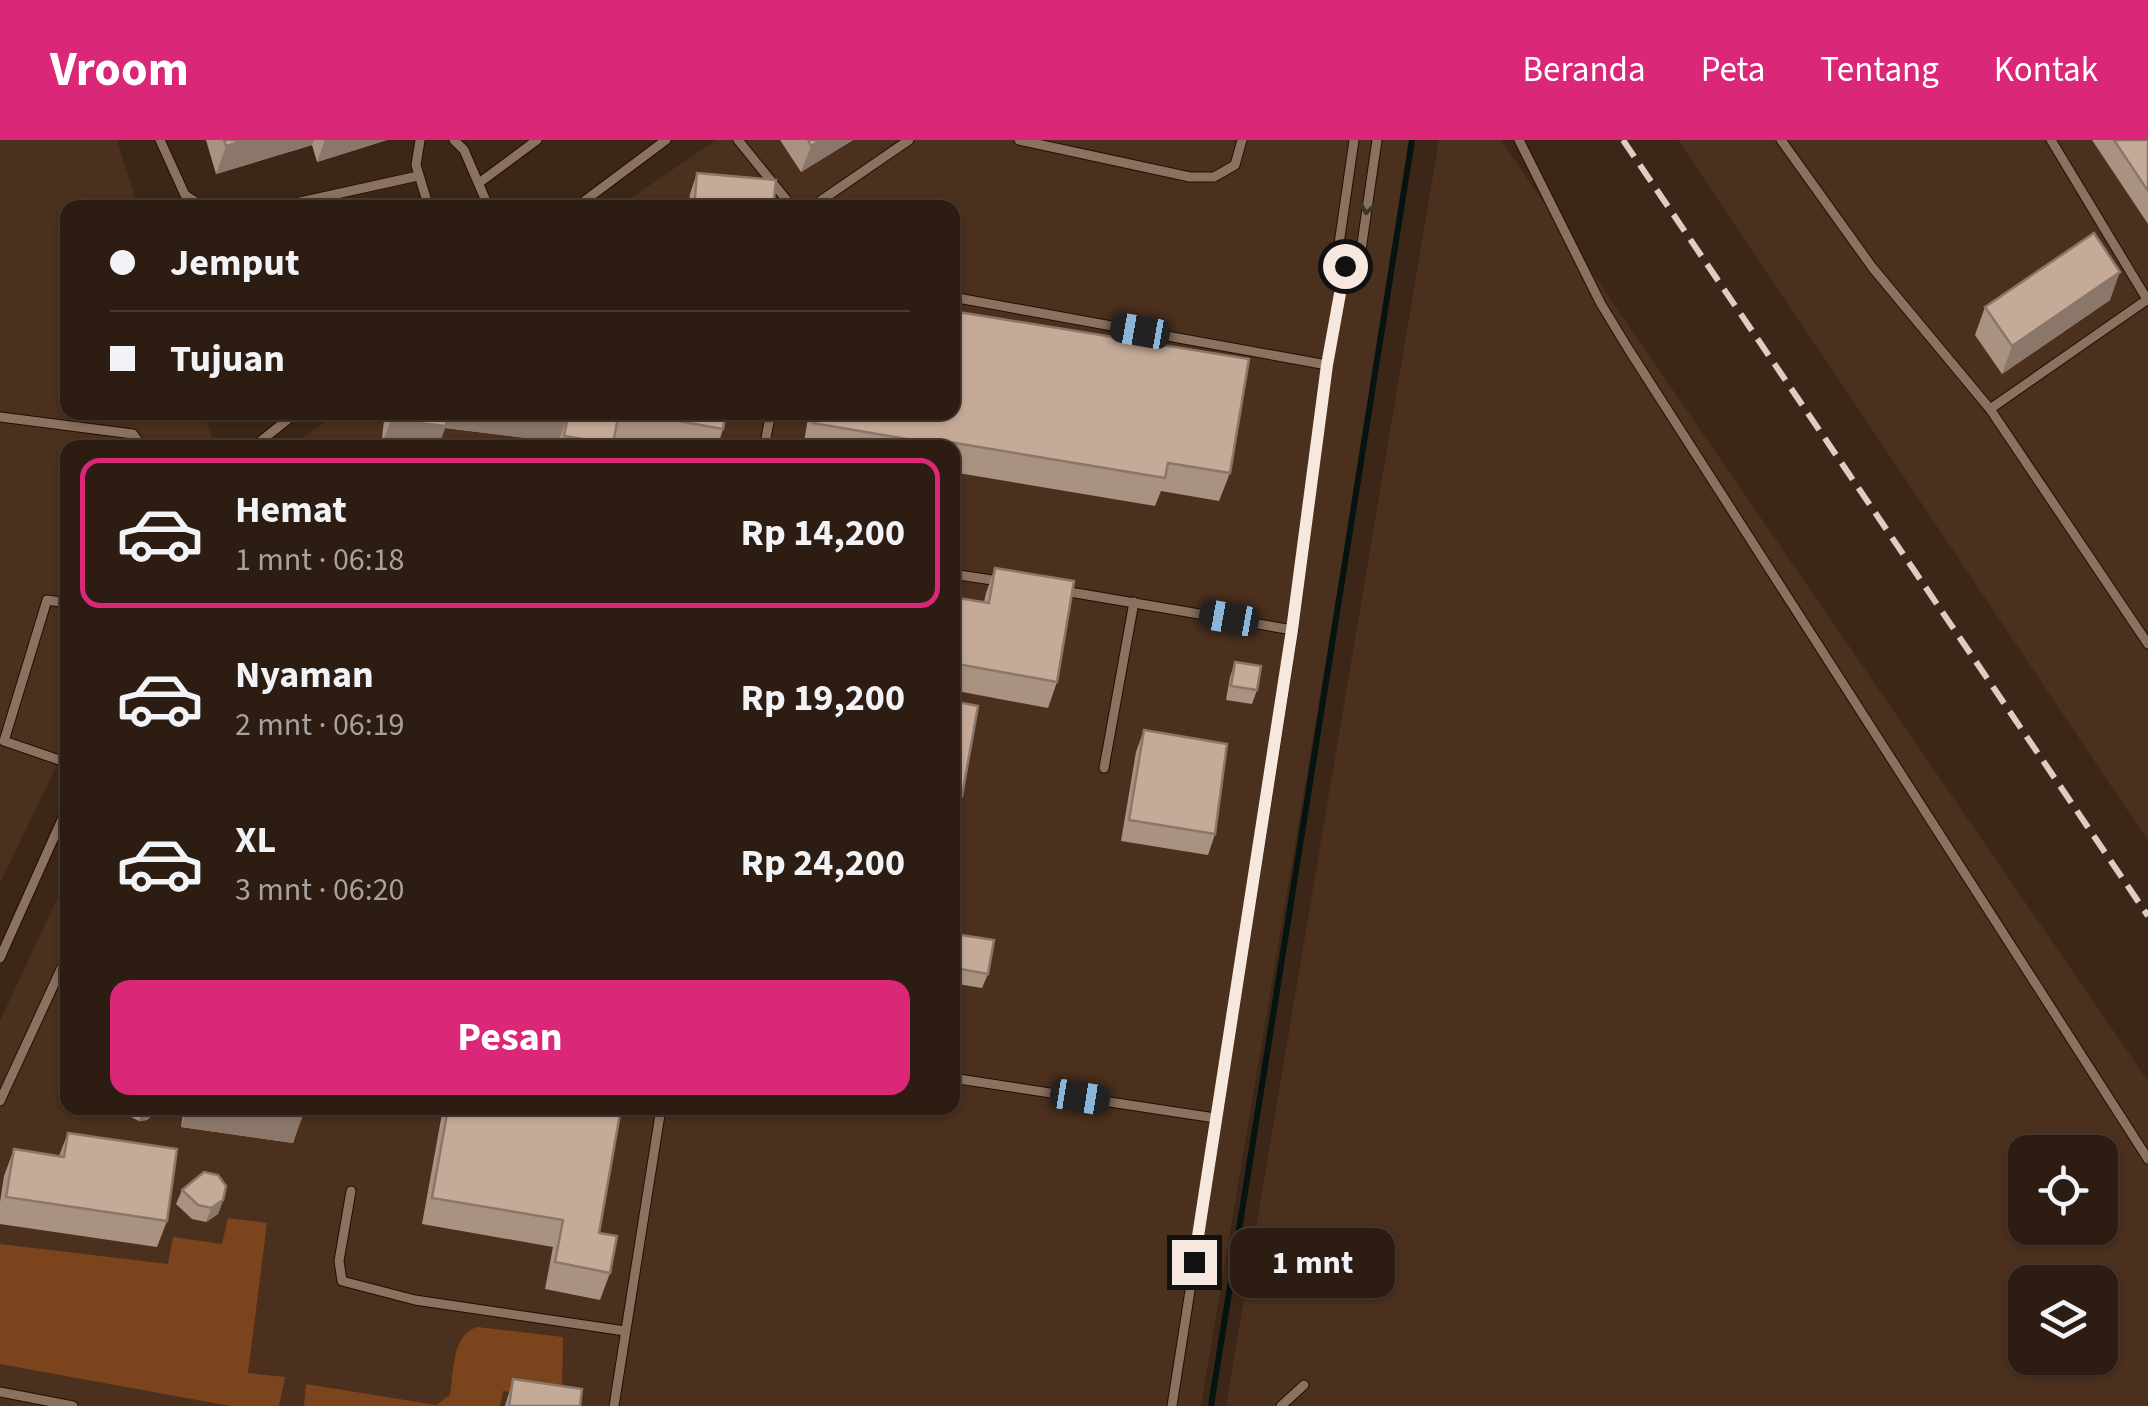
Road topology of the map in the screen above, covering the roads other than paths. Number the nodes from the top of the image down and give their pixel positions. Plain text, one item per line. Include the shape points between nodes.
1 (160, 140) edge
2 (420, 140) edge
3 (454, 140) edge
4 (536, 140) edge
5 (666, 140) edge
6 (738, 140) edge
7 (910, 140) edge
8 (1019, 140) edge
9 (1242, 140) edge
10 (1354, 140) edge
11 (1378, 140) edge
12 (1519, 140) edge
13 (1781, 140) edge
14 (2051, 140) edge
15 (418, 176) junction
16 (479, 183) junction
17 (193, 200) edge
18 (309, 200) edge
19 (426, 200) edge
20 (486, 200) edge
21 (586, 200) edge
22 (787, 200) edge
23 (822, 200) edge
24 (1345, 266) junction
25 (960, 298) edge
26 (2148, 300) edge
27 (1327, 365) junction
28 (1990, 409) junction
29 (0, 417) edge
30 (287, 420) edge
31 (136, 440) edge
32 (262, 440) edge
33 (960, 575) edge
34 (1007, 582) edge
35 (1043, 588) edge
36 (60, 602) edge
37 (1134, 602) junction
38 (1292, 630) junction
39 (2148, 644) edge
40 (60, 760) edge
41 (1104, 768) dead end
42 (60, 824) edge
43 (0, 958) edge
44 (60, 971) edge
45 (960, 1079) edge
46 (0, 1101) edge
47 (660, 1115) edge
48 (1216, 1118) junction
49 (2148, 1159) edge
50 (350, 1191) dead end
51 (624, 1332) junction
52 (1304, 1385) dead end
53 (0, 1392) edge
54 (73, 1406) edge
55 (614, 1406) edge
56 (1172, 1406) edge
57 (1280, 1406) edge

1 - 17 lane
2 - 15 lane
3 - 16 lane
4 - 16 lane
5 - 21 lane
6 - 22 lane
7 - 23 lane
8 - 9 lane via 1214,177 1235,164
10 - 24 lane via 1338,251
11 -> 24 lane via 1360,257
12 - 49 lane via 1629,350
13 - 28 lane via 1872,267
14 - 26 lane
15 - 18 lane
15 - 19 lane
16 - 20 lane
24 - 27 lane
25 - 27 lane
26 - 28 lane
27 - 38 lane
28 - 39 lane
29 - 31 lane via 132,434
30 - 32 lane
33 - 34 lane
35 - 37 lane
36 - 40 lane via 48,600 4,740
37 - 38 lane
37 - 41 lane
38 - 48 lane
42 - 43 lane
44 - 46 lane
45 - 48 lane
47 - 51 lane
48 - 56 lane
50 - 51 lane via 342,1281 414,1300
51 - 55 lane
52 - 57 lane
53 - 54 lane

